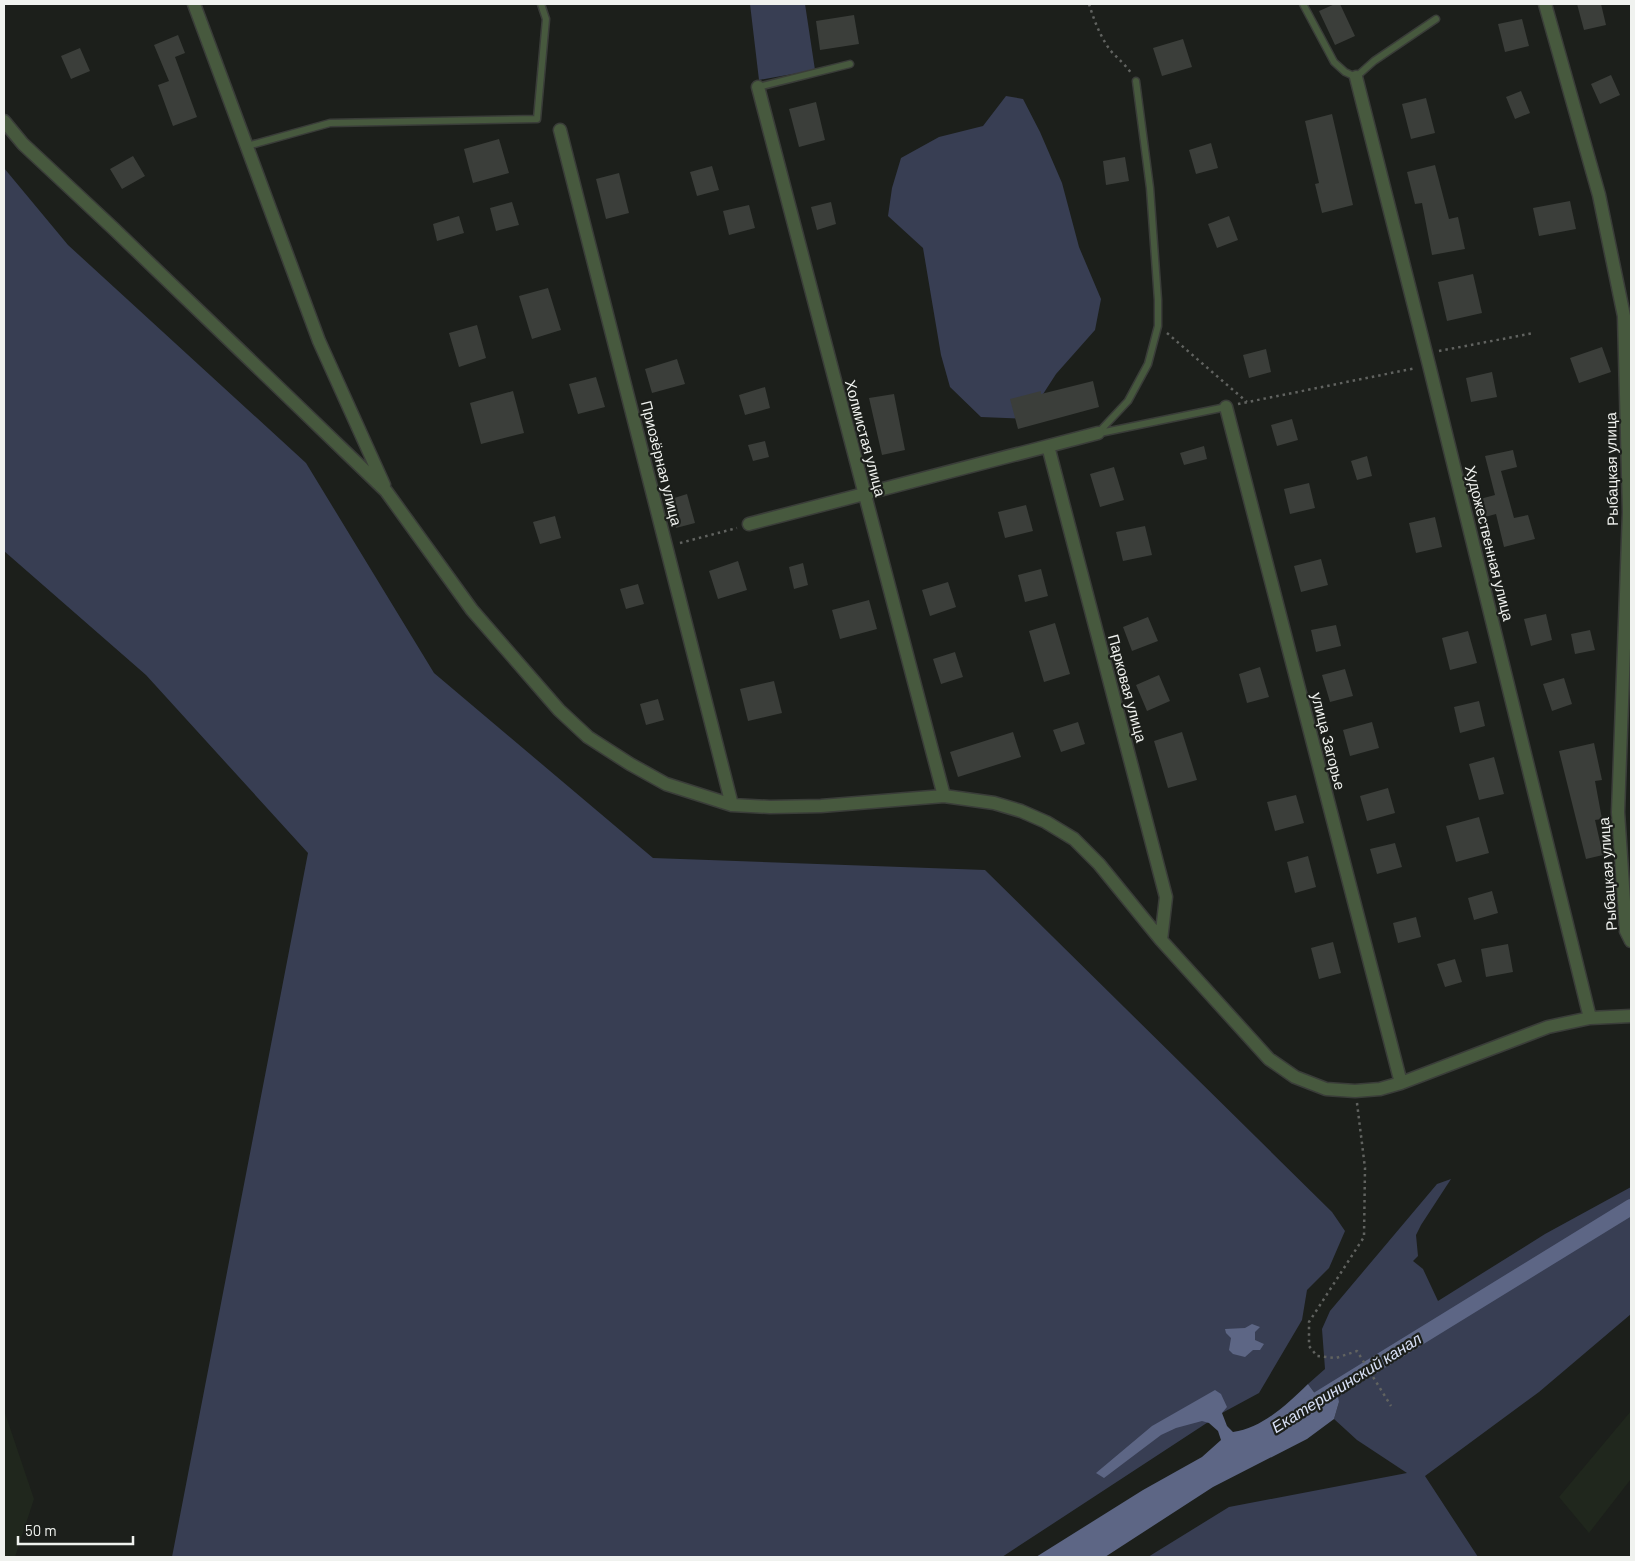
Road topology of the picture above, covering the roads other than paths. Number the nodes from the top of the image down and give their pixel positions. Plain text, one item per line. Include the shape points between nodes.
1 (194, 4) edge
2 (542, 4) edge
3 (1303, 4) edge
4 (1545, 4) edge
5 (1436, 19) dead end
6 (850, 64) dead end
7 (1356, 77) junction
8 (1136, 81) road end
9 (758, 87) joint
10 (4, 121) edge
11 (560, 130) dead end
12 (247, 146) junction
13 (1226, 406) joint
14 (1098, 433) junction
15 (1048, 446) junction
16 (386, 491) junction
17 (864, 494) junction
18 (749, 524) road end
19 (944, 796) junction
20 (732, 805) junction
21 (1161, 940) junction
22 (1631, 942) edge
23 (1631, 1016) edge
24 (1590, 1018) junction
25 (1401, 1083) junction

1 - 12 street
2 - 12 lane via 546,20 537,119 330,123
3 - 7 lane via 1334,62
4 - 22 street, Рыбацкая улица via 1599,195 1624,316 1629,512 1618,812 1626,932
5 - 7 lane
6 - 9 lane
7 - 24 street, Художественная улица
8 - 14 lane via 1150,188 1158,326 1148,364 1128,401
9 - 17 street, Холмистая улица
10 - 16 street via 23,144
11 - 20 street, Приозёрная улица
12 - 16 street via 319,342
13 - 14 lane
13 - 25 street, улица Загорье
14 - 15 street
15 - 17 street
15 - 21 street, Парковая улица via 1166,897
16 - 20 street via 472,610 559,710 588,737 666,784
17 - 18 street
17 - 19 street, Холмистая улица
19 - 20 street via 821,806
19 - 21 street via 994,803 1021,811 1074,839 1099,864
21 - 25 street via 1269,1059 1295,1078 1326,1089 1355,1091
23 - 24 street
24 - 25 street via 1548,1027

